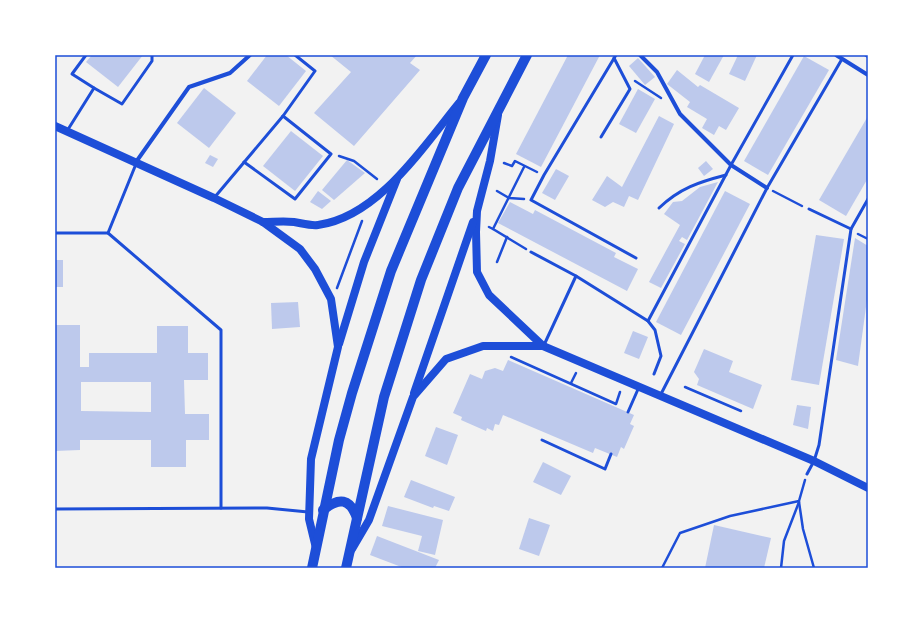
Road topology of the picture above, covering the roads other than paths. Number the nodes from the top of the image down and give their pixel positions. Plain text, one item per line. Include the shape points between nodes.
1 (86, 55) edge
2 (152, 55) edge
3 (250, 55) edge
4 (295, 55) edge
5 (486, 55) edge
6 (527, 55) edge
7 (640, 55) edge
8 (793, 55) edge
9 (836, 55) edge
10 (615, 57) edge
11 (842, 59) junction
12 (868, 75) edge
13 (94, 88) junction
14 (463, 98) junction
15 (499, 113) junction
16 (283, 116) junction
17 (55, 126) edge
18 (67, 131) junction
19 (601, 137) dead end
20 (136, 162) junction
21 (244, 162) junction
22 (731, 165) junction
23 (726, 175) junction
24 (398, 177) junction
25 (767, 188) junction
26 (214, 198) junction
27 (868, 199) edge
28 (659, 208) dead end
29 (809, 208) road end
30 (477, 211) junction
31 (263, 222) junction
32 (851, 229) junction
33 (55, 233) edge
34 (108, 233) junction
35 (531, 252) road end
36 (636, 258) dead end
37 (576, 276) junction
38 (648, 321) junction
39 (543, 346) junction
40 (338, 347) junction
41 (654, 374) dead end
42 (639, 387) junction
43 (660, 396) junction
44 (413, 397) junction
45 (628, 412) dead end
46 (542, 440) dead end
47 (611, 454) dead end
48 (814, 461) junction
49 (807, 474) road end
50 (868, 488) edge
51 (55, 508) edge
52 (221, 508) junction
53 (323, 510) junction
54 (309, 512) junction
55 (357, 518) junction
56 (316, 548) junction
57 (349, 555) junction
58 (312, 568) edge
59 (346, 568) edge

1 - 13 lane via 72,74
2 - 13 lane via 152,61 122,104
3 - 20 street via 230,73 189,87
4 - 16 lane via 316,71
5 - 14 main road
6 - 15 main road
7 - 22 street via 657,72 680,114
8 - 22 lane
9 - 11 street
10 - 19 lane via 630,89
10 - 36 lane via 531,200
11 - 12 street
11 - 25 lane
13 - 18 lane
14 - 24 main road
14 - 53 main road via 392,271 352,393
15 - 30 main road
15 - 55 main road via 458,188 421,280 384,397
16 - 21 lane
16 - 21 lane via 331,154 295,199
17 - 18 main road
18 - 20 main road
20 - 26 main road
20 - 34 lane
21 - 26 lane
22 - 23 lane
22 - 25 street
23 - 28 lane via 694,184
23 - 38 lane
24 - 31 main road via 366,206 343,219 316,226 293,222
24 - 40 main road via 364,262
25 - 43 lane
26 - 31 main road
27 - 32 lane
29 - 32 lane
30 - 39 main road via 477,272 489,295
30 - 44 main road
31 - 40 main road via 300,249 316,269 331,299
32 - 48 lane via 819,445
33 - 34 lane
34 - 52 lane via 221,330
35 - 37 lane
37 - 38 lane
37 - 39 lane
38 - 41 lane via 655,330 661,356
39 - 42 main road
39 - 44 main road via 483,346 446,359
40 - 54 main road via 311,459
42 - 43 main road
42 - 45 lane
43 - 48 main road
44 - 57 main road via 369,520
46 - 47 lane via 605,469
48 - 49 lane
48 - 50 main road
51 - 52 lane
52 - 54 lane via 267,508
53 - 55 main road via 332,503 344,502 352,506
53 - 56 main road
54 - 56 main road
55 - 57 main road
56 - 58 main road
57 - 59 main road

